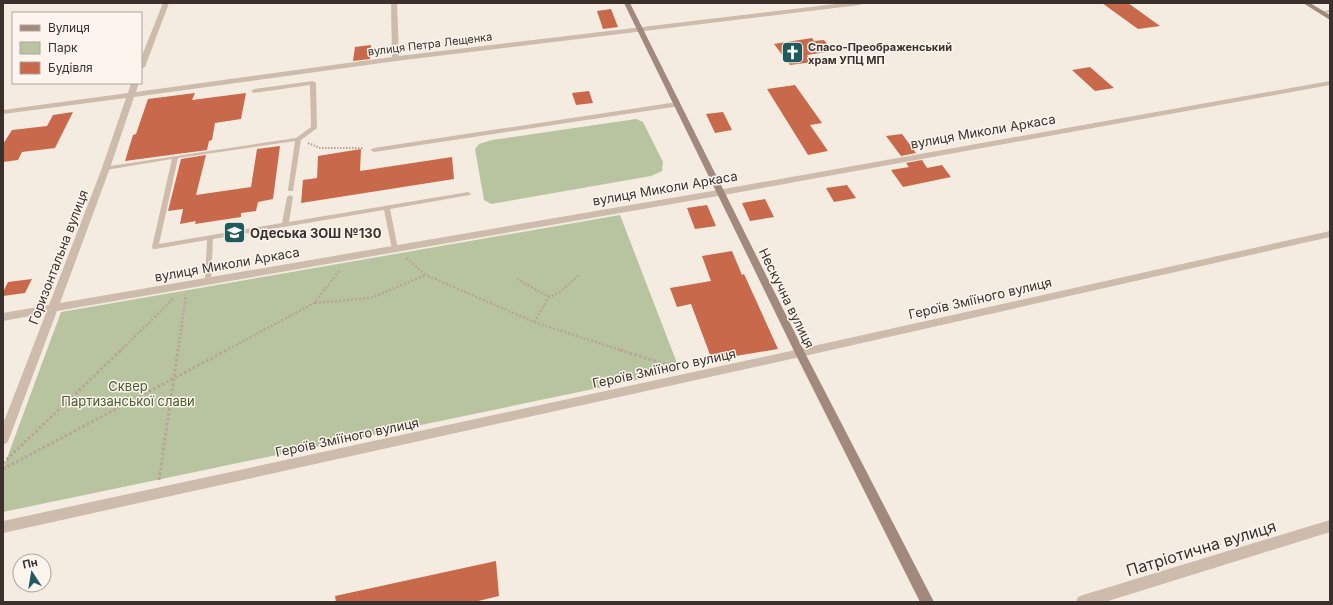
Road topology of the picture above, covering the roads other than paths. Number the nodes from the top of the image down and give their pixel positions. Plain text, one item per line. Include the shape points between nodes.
1 (166, 3) edge
2 (394, 3) edge
3 (627, 3) edge
4 (860, 3) edge
5 (1306, 3) edge
6 (821, 5) edge
7 (1330, 11) edge
8 (1322, 12) junction
9 (1330, 18) edge
10 (640, 30) junction
11 (396, 59) junction
12 (142, 64) edge
13 (1330, 83) edge
14 (135, 84) edge
15 (254, 91) dead end
16 (130, 96) junction
17 (677, 104) junction
18 (3, 112) edge
19 (298, 139) junction
20 (374, 150) road end
21 (175, 157) junction
22 (106, 168) junction
23 (721, 193) junction
24 (468, 194) dead end
25 (387, 208) junction
26 (286, 225) junction
27 (1330, 234) edge
28 (210, 238) junction
29 (395, 249) junction
30 (208, 281) junction
31 (53, 308) junction
32 (3, 317) edge
33 (800, 353) junction
34 (3, 439) edge
35 (1330, 526) edge
36 (3, 527) edge
37 (927, 602) edge
38 (1083, 602) edge

1 - 12 street
2 - 11 street
3 - 10 street, Нескучна вулиця
4 - 6 street, вулиця Петра Лещенка
5 - 8 street
6 - 10 street, вулиця Петра Лещенка
7 - 8 lane
8 - 9 street
10 - 11 street, вулиця Петра Лещенка
10 - 17 street, Нескучна вулиця
11 - 16 street, вулиця Петра Лещенка
13 - 23 street, вулиця Миколи Аркаса
14 - 16 street, Горизонтальна вулиця
15 - 19 lane via 313,83 314,128
16 - 18 street, вулиця Петра Лещенка
16 - 22 street, Горизонтальна вулиця
17 - 20 street
17 - 23 street, Нескучна вулиця
19 - 21 lane
19 - 26 lane
21 - 22 lane
21 - 28 lane via 155,247
22 - 31 street, Горизонтальна вулиця
23 - 29 street, вулиця Миколи Аркаса
23 - 33 street, Нескучна вулиця
24 - 25 lane
25 - 26 lane
25 - 29 lane
26 - 28 lane
27 - 33 street, Героїв Зміїного вулиця
28 - 30 lane
29 - 30 street, вулиця Миколи Аркаса
30 - 31 street, вулиця Миколи Аркаса
31 - 32 street, вулиця Миколи Аркаса
31 - 34 street, Горизонтальна вулиця
33 - 36 street, Героїв Зміїного вулиця
33 - 37 street, Нескучна вулиця
35 - 38 street, Патріотична вулиця

